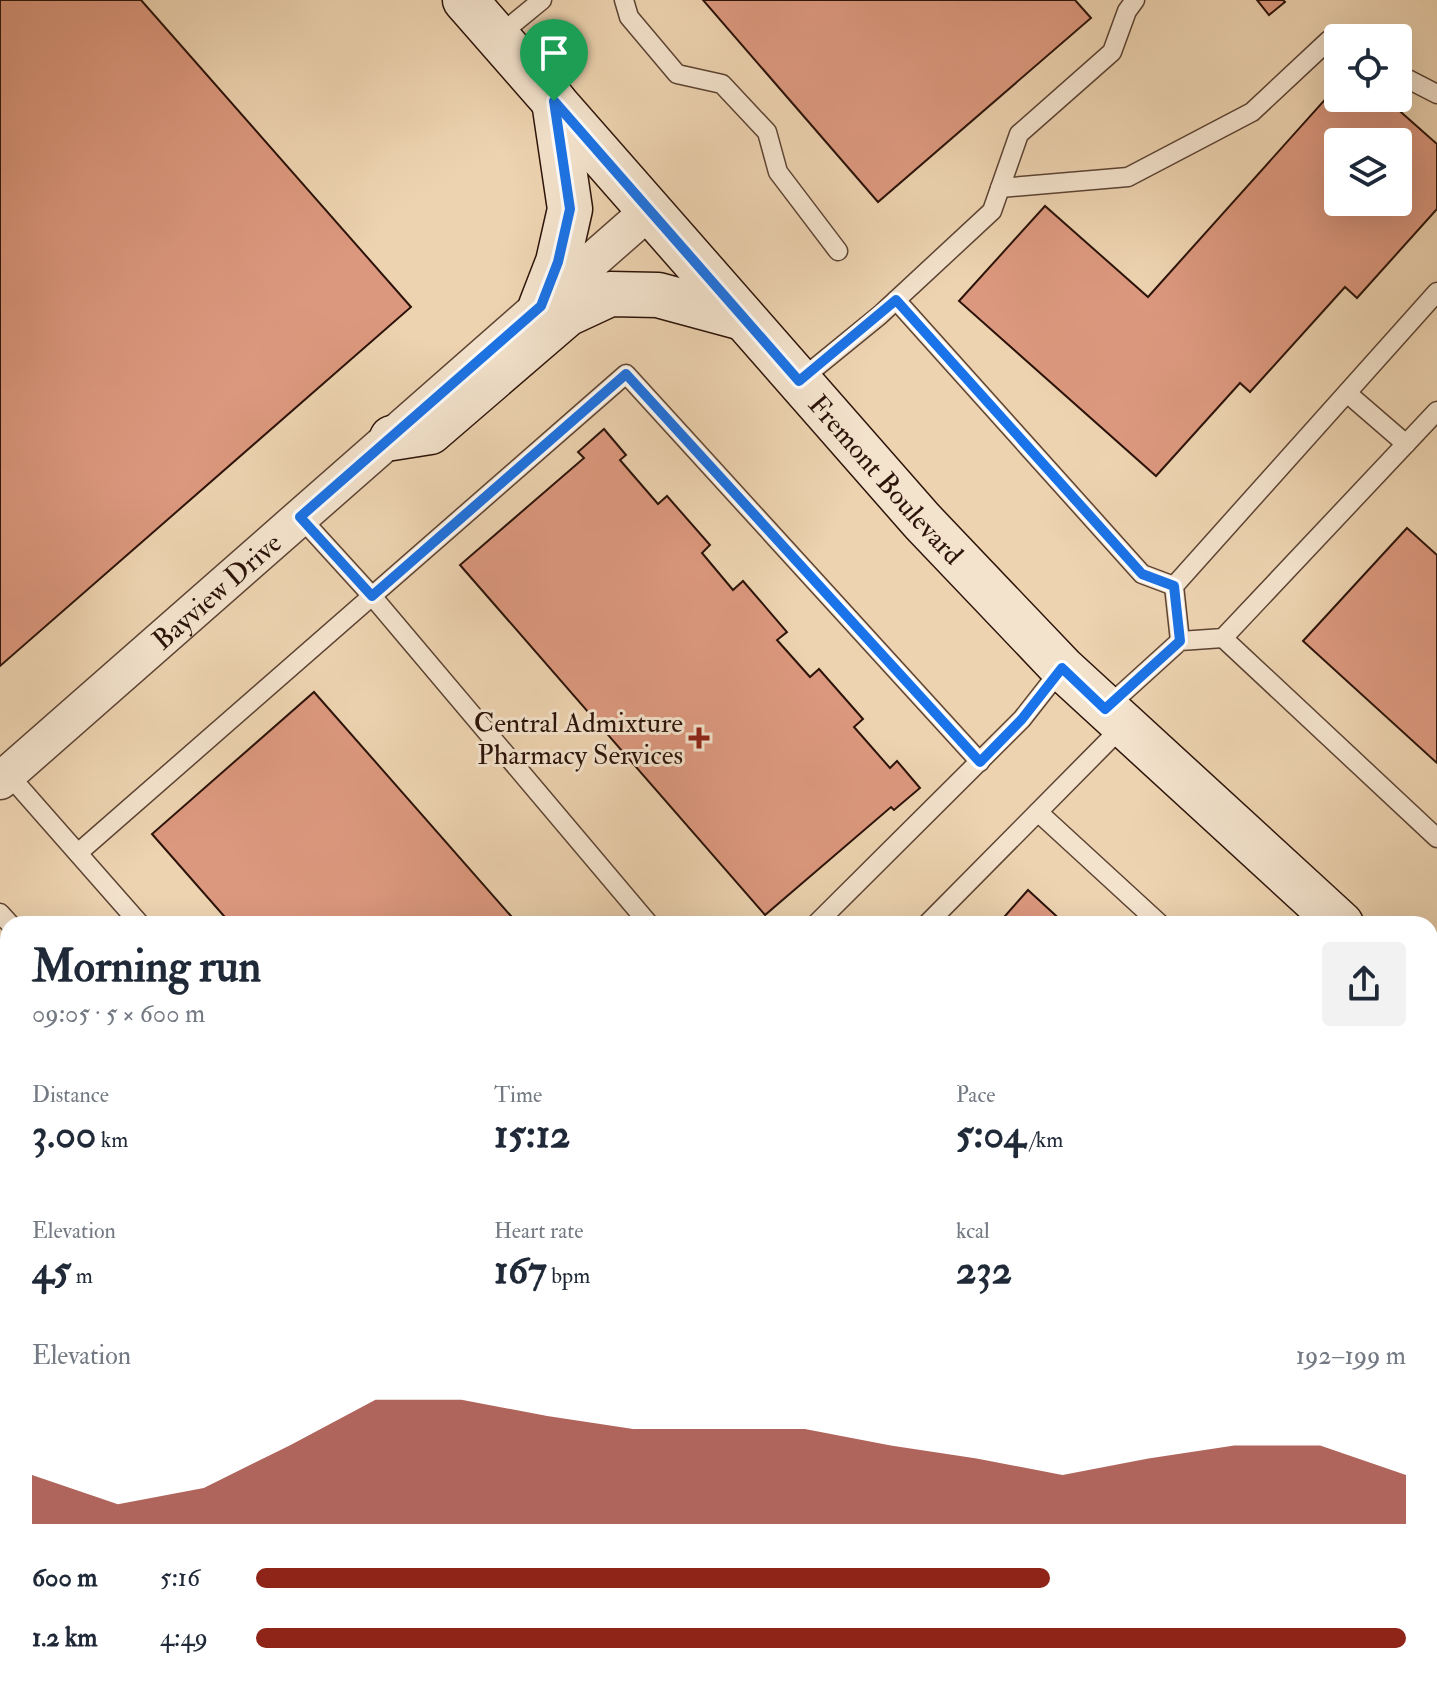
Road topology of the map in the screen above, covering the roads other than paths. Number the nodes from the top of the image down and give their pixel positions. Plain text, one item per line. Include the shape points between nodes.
1 (465, 0) edge
2 (542, 0) edge
3 (624, 0) edge
4 (1135, 0) edge
5 (497, 37) junction
6 (1324, 45) edge
7 (1412, 81) edge
8 (1437, 94) edge
9 (554, 101) junction
10 (1000, 188) junction
11 (650, 210) junction
12 (838, 251) dead end
13 (1437, 292) edge
14 (896, 300) junction
15 (541, 306) junction
16 (743, 318) junction
17 (799, 381) junction
18 (1347, 393) junction
19 (1437, 411) edge
20 (392, 438) junction
21 (1406, 444) junction
22 (300, 517) junction
23 (1174, 586) junction
24 (372, 596) junction
25 (1223, 638) junction
26 (1180, 641) junction
27 (1062, 668) junction
28 (1114, 717) junction
29 (980, 762) junction
30 (4, 777) edge
31 (1038, 812) junction
32 (1437, 838) edge
33 (78, 853) junction
34 (133, 916) edge
35 (642, 916) edge
36 (824, 916) edge
37 (935, 916) edge
38 (1151, 916) edge
39 (1332, 916) edge

1 - 5 main road, Fremont Boulevard
2 - 5 lane
3 - 12 lane via 629,17 677,74 722,84 767,132 778,172
4 - 10 lane via 1112,52 1019,134
5 - 9 main road, Fremont Boulevard
6 - 10 lane via 1252,112 1128,177
7 - 8 lane
9 - 11 main road, Fremont Boulevard
9 - 15 main road via 570,209
10 - 14 lane via 992,211
11 - 15 street, Bayview Drive
11 - 16 main road, Fremont Boulevard
13 - 18 lane
14 - 17 lane
14 - 23 lane via 1142,574
15 - 20 street, Bayview Drive
16 - 17 main road, Fremont Boulevard
16 - 20 main road via 658,295 610,294 567,314 430,432
17 - 27 main road, Fremont Boulevard
18 - 21 lane
18 - 23 lane
19 - 21 lane
20 - 22 street, Bayview Drive
21 - 25 lane
22 - 24 lane
22 - 30 street, Bayview Drive
23 - 26 lane
24 - 29 lane via 626,374
24 - 33 lane
24 - 35 lane
25 - 26 lane
25 - 32 lane
26 - 28 lane
27 - 28 main road, Fremont Boulevard
27 - 29 lane
28 - 31 lane
28 - 39 main road, Fremont Boulevard
29 - 36 lane
30 - 33 lane
31 - 37 lane
31 - 38 lane
33 - 34 lane

